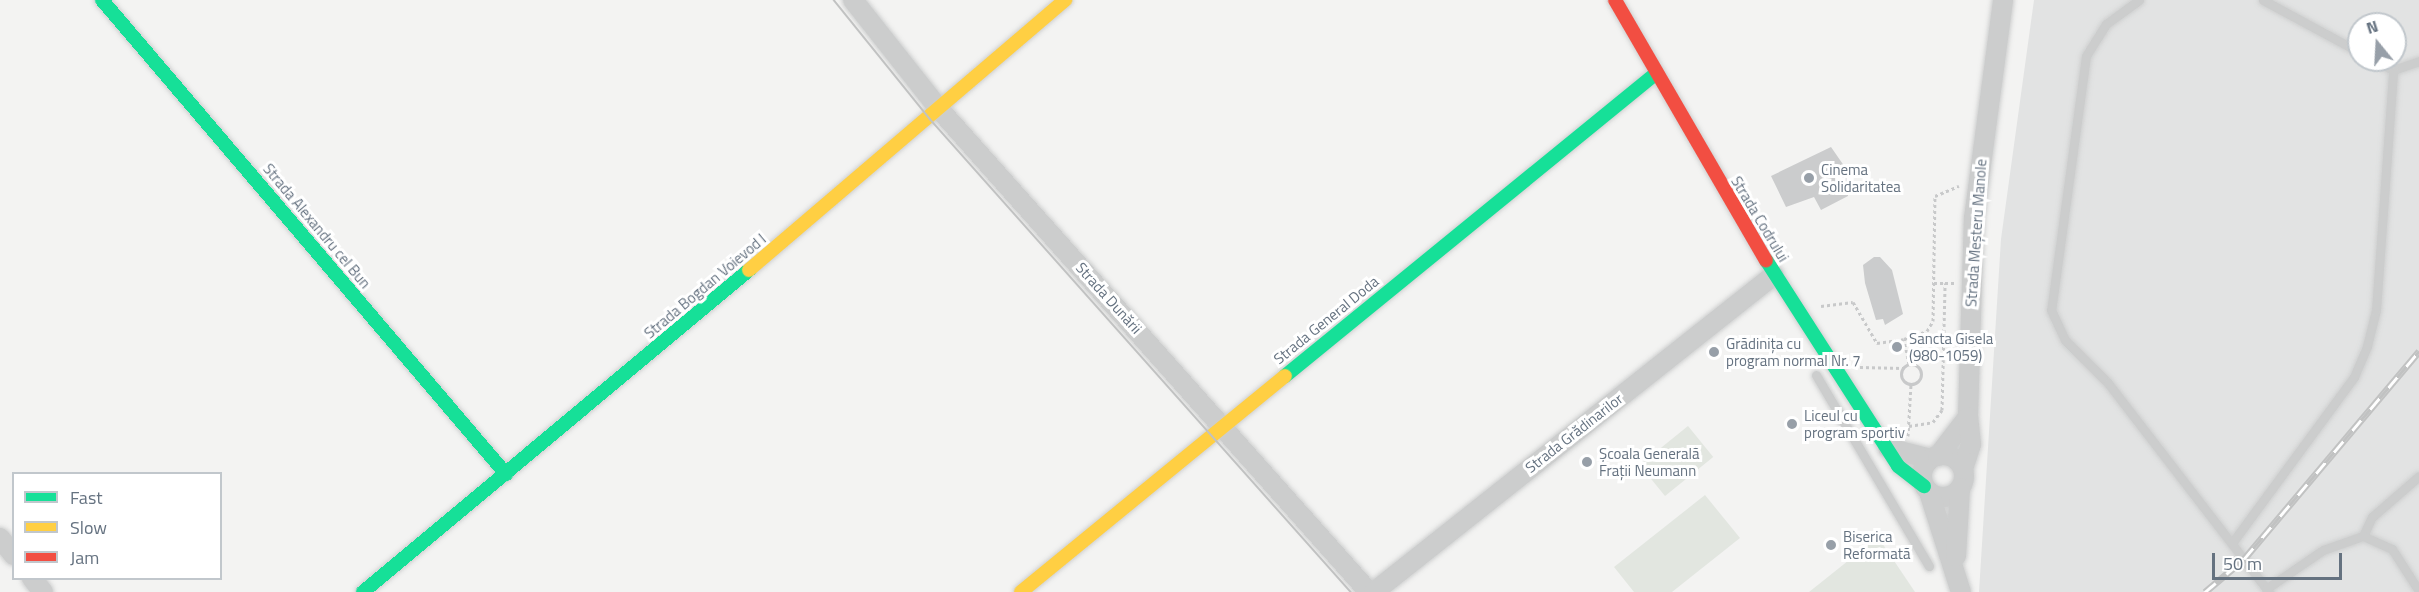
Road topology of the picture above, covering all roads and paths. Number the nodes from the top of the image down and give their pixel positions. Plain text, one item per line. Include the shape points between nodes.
1 (102, 0) edge
2 (853, 0) edge
3 (1065, 0) edge
4 (1615, 0) edge
5 (2003, 0) edge
6 (2139, 0) edge
7 (2263, 0) edge
8 (2347, 46) edge
9 (2393, 72) edge
10 (1654, 75) junction
11 (940, 110) junction
12 (1978, 183) junction
13 (1774, 275) junction
14 (1934, 283) junction
15 (1945, 283) junction
16 (1972, 284) junction
17 (1821, 306) junction
18 (1795, 310) junction
19 (1827, 316) dead end
20 (1904, 339) junction
21 (1852, 356) dead end
22 (1909, 364) junction
23 (1903, 368) junction
24 (1816, 375) dead end
25 (1911, 384) junction
26 (1968, 417) junction
27 (1222, 425) junction
28 (1909, 426) junction
29 (1888, 448) junction
30 (1907, 455) junction
31 (1935, 457) junction
32 (1866, 465) junction
33 (506, 474) junction
34 (2419, 476) edge
35 (1961, 479) junction
36 (1927, 489) junction
37 (2363, 536) junction
38 (0, 538) edge
39 (2232, 543) junction
40 (12, 553) edge
41 (1929, 566) dead end
42 (1955, 568) junction
43 (33, 580) edge
44 (2268, 590) edge
45 (2419, 591) edge
46 (43, 592) edge
47 (363, 592) edge
48 (1021, 592) edge
49 (1369, 592) edge
50 (1374, 592) edge
51 (1961, 592) edge

1 - 33 street, Strada Alexandru cel Bun
2 - 11 street, Strada Dunării
3 - 11 street, Strada Bogdan Voievod I
4 - 10 street, Strada Codrului
5 - 12 street, Strada Meșteru Manole
6 - 39 lane via 2106,24 2086,56 2051,310 2065,340 2108,383
7 - 8 lane
9 - 39 lane via 2376,309 2367,345 2354,376
10 - 13 street, Strada Codrului
10 - 27 street, Strada General Doda
11 - 27 street, Strada Dunării
11 - 33 street, Strada Bogdan Voievod I
12 - 14 path via 1945,188 1935,196
12 - 16 street, Strada Meșteru Manole
13 - 18 street, Strada Codrului
13 - 50 street, Strada Grădinarilor
14 - 15 path
14 - 20 path via 1932,325
15 - 16 path
15 - 28 path via 1942,410 1933,422
16 - 26 street, Strada Meșteru Manole
17 - 18 path
17 - 19 path
17 - 20 path via 1853,302 1876,343
18 - 29 street, Strada Codrului
20 - 22 path
21 - 23 path via 1861,368
22 - 23 path
22 - 25 path via 1922,373
23 - 25 path via 1902,378
24 - 32 lane
25 - 28 path
26 - 31 street
26 - 35 street, Strada Meșteru Manole via 1971,444
27 - 48 street, Strada General Doda
27 - 49 street, Strada Dunării
28 - 30 path
29 - 30 street
29 - 32 lane
29 - 36 street, Strada Codrului via 1906,476
30 - 31 street
31 - 35 street via 1953,458
31 - 36 street via 1923,471
32 - 41 lane
33 - 47 street, Strada Bogdan Voievod I
34 - 37 lane via 2372,517
35 - 36 street via 1944,497
35 - 42 street, Strada Meșteru Manole
36 - 42 street
37 - 44 lane via 2323,550
37 - 45 lane via 2392,549
38 - 40 street
39 - 44 lane
42 - 51 street
43 - 46 street

